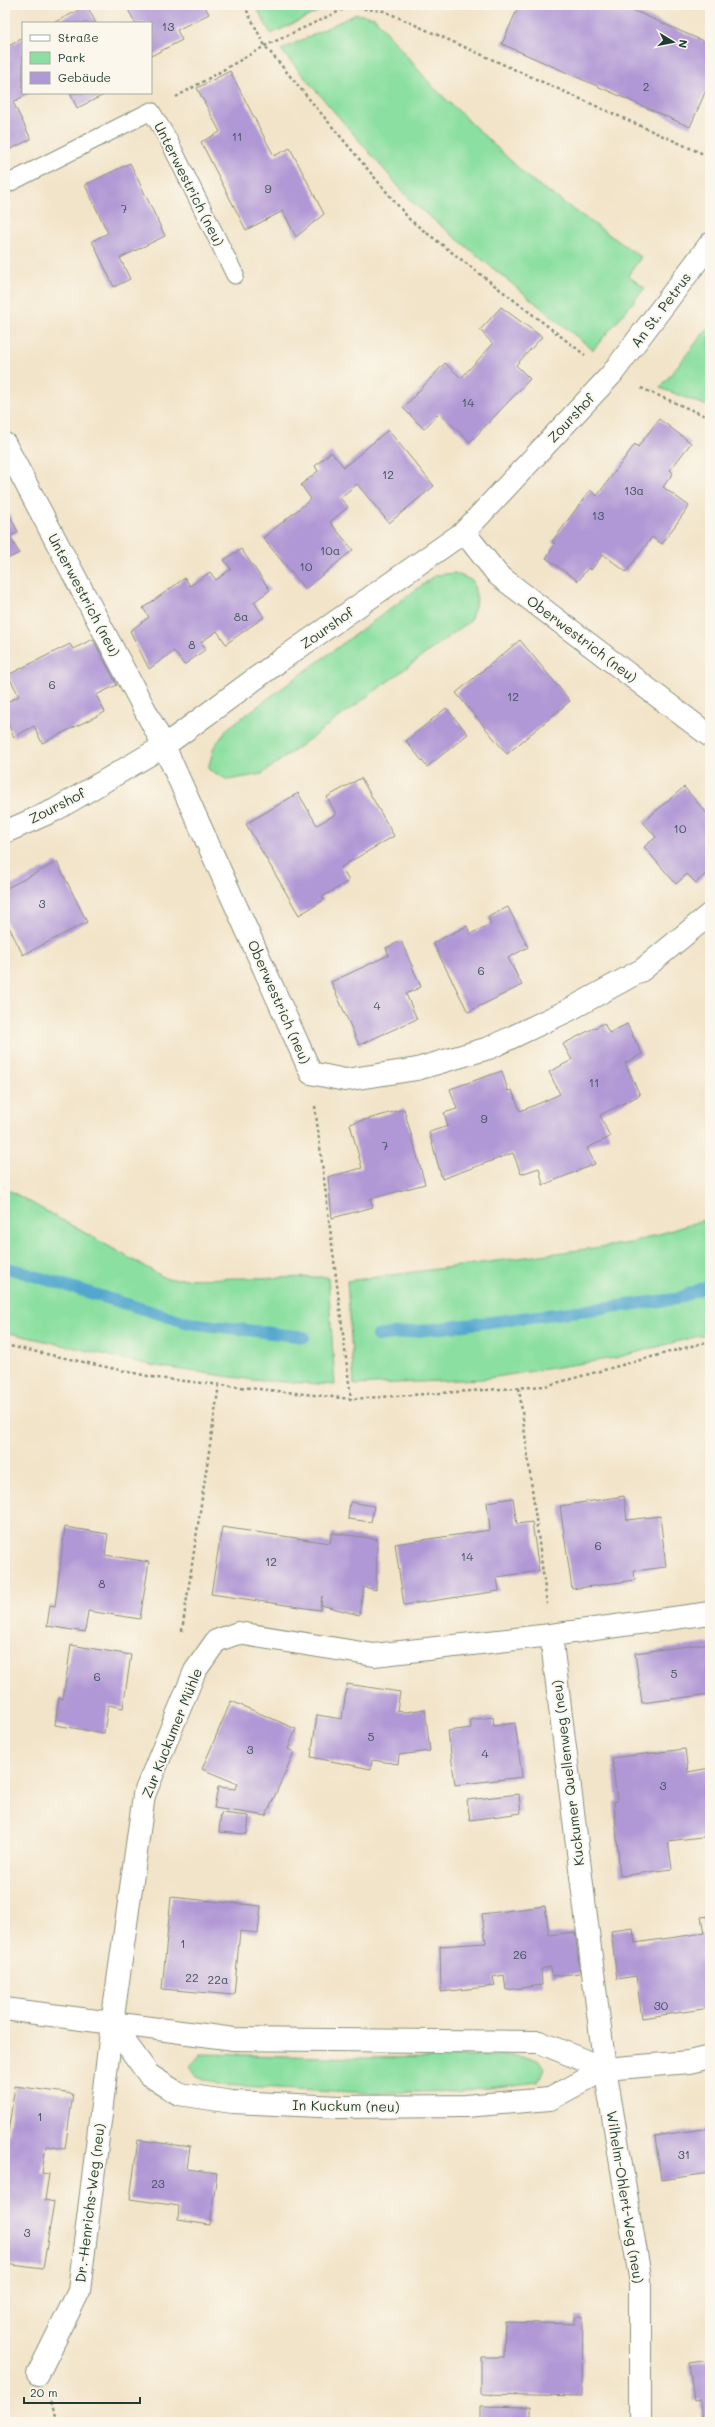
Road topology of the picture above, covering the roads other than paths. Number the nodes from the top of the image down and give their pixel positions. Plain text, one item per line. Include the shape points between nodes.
1 (5, 185) edge
2 (710, 244) edge
3 (235, 275) dead end
4 (611, 375) joint
5 (5, 444) edge
6 (464, 532) junction
7 (710, 736) edge
8 (164, 746) junction
9 (5, 832) edge
10 (710, 914) edge
11 (710, 1613) edge
12 (551, 1635) junction
13 (5, 2009) edge
14 (112, 2024) junction
15 (710, 2057) edge
16 (604, 2069) junction
17 (38, 2374) dead end
18 (640, 2422) edge

1 - 3 lane, Unterwestrich (neu) via 151,111 168,138
2 - 4 street, An St. Petrus
4 - 6 street, Zourshof
5 - 8 street, Unterwestrich (neu)
6 - 7 street, Oberwestrich (neu) via 498,575
6 - 8 street, Zourshof via 278,662
8 - 9 street, Zourshof via 56,810
8 - 10 street, Oberwestrich (neu) via 311,1073 345,1080 417,1068 490,1048 567,1012 642,970
11 - 12 street
12 - 14 street, Zur Kuckumer Mühle via 374,1655 238,1633 216,1641 196,1671 144,1795
12 - 16 street, Kuckumer Quellenweg (neu)
13 - 14 street, In Kuckum (neu)
14 - 16 street, In Kuckum (neu) via 234,2039 539,2042
14 - 16 street, In Kuckum (neu) via 149,2075 179,2094 232,2102 363,2107 465,2106 550,2099
14 - 17 street, Dr.-Henrichs-Weg (neu) via 79,2291
15 - 16 street, In Kuckum (neu) via 689,2062
16 - 18 street, Wilhelm-Ohlert-Weg (neu) via 640,2277

